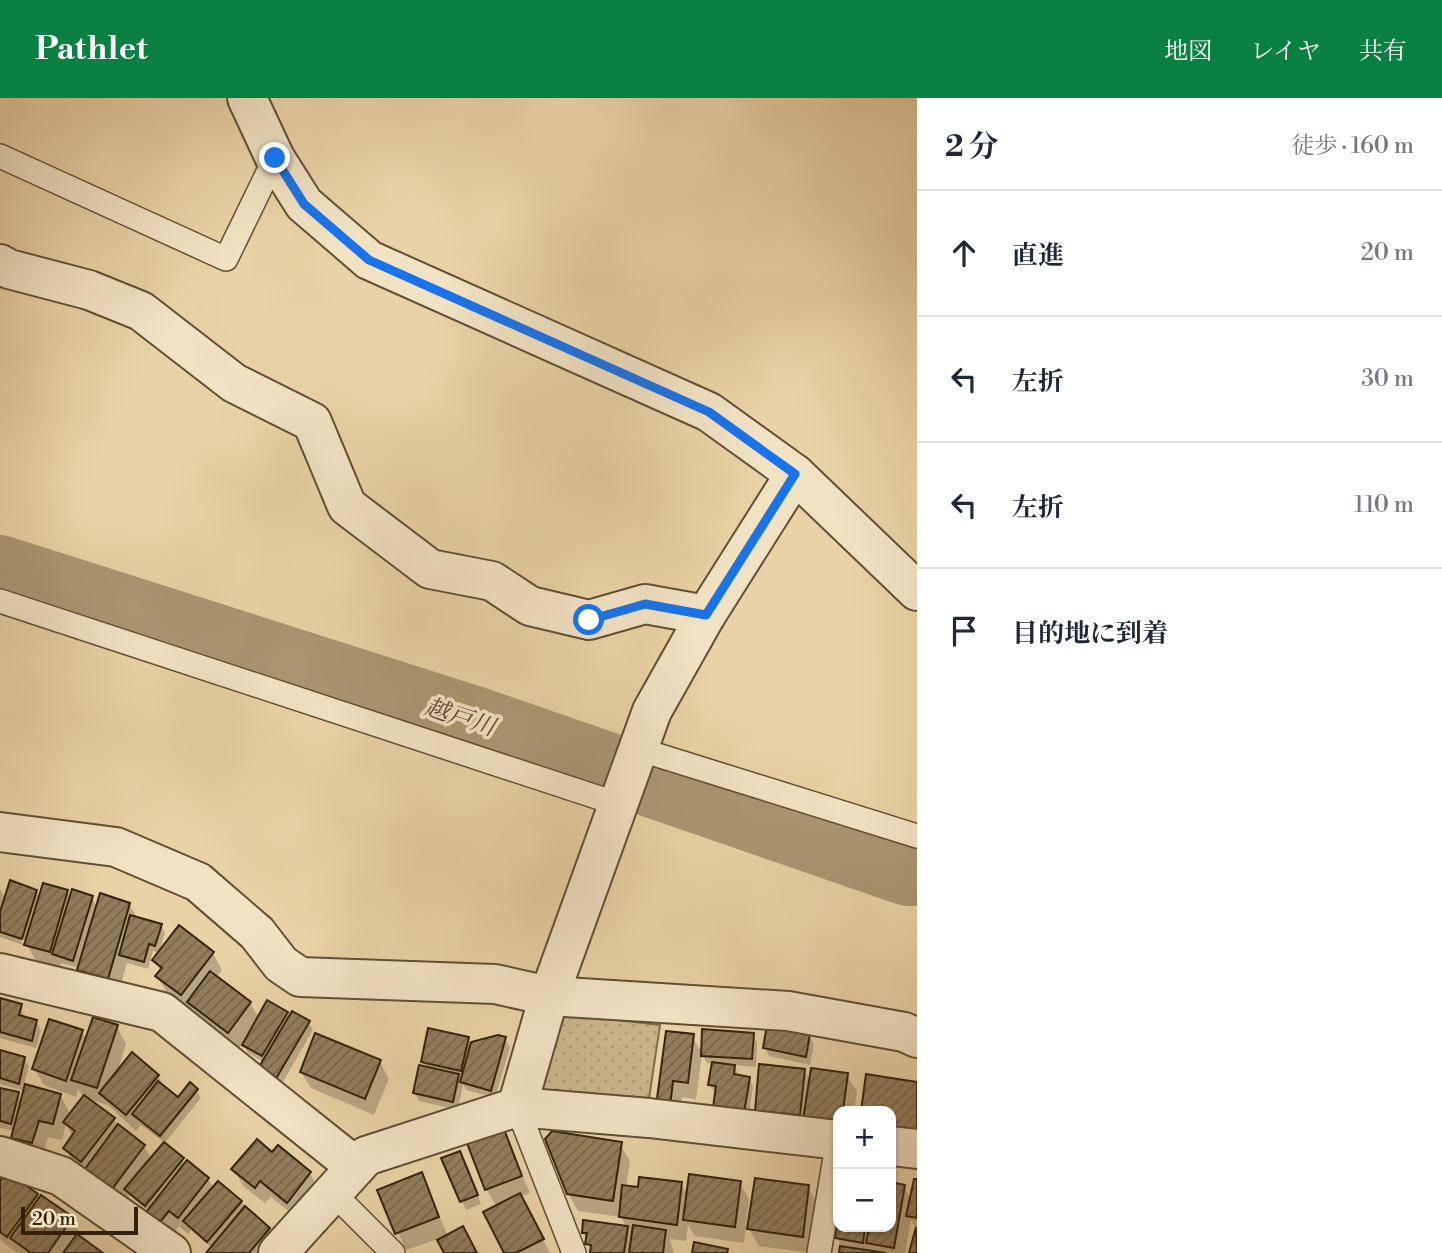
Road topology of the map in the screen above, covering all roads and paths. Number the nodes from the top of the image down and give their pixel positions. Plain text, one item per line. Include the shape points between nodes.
1 (247, 98) edge
2 (0, 156) edge
3 (275, 158) junction
4 (0, 264) edge
5 (795, 474) junction
6 (917, 592) edge
7 (0, 601) edge
8 (706, 615) junction
9 (638, 749) junction
10 (618, 804) junction
11 (0, 832) edge
12 (917, 836) edge
13 (0, 973) edge
14 (549, 996) junction
15 (917, 1038) edge
16 (517, 1107) junction
17 (833, 1139) edge
18 (896, 1147) edge
19 (917, 1149) edge
20 (0, 1156) edge
21 (833, 1169) edge
22 (345, 1180) junction
23 (171, 1253) edge
24 (278, 1253) edge
25 (393, 1253) edge
26 (575, 1253) edge
27 (819, 1253) edge

1 - 3 street
2 - 3 lane via 226,259
3 - 5 street via 304,204 369,260 709,412
4 - 8 street via 89,289 141,311 234,383 312,422 347,506 430,569 492,581 530,606 589,620 645,604
5 - 6 street
5 - 8 street
7 - 10 lane
8 - 9 street via 652,711
9 - 10 street
9 - 12 lane
10 - 14 street
11 - 14 street via 116,847 198,882 300,977 495,984
13 - 22 street via 162,1012
14 - 15 street via 788,1011
14 - 16 street
16 - 17 street
16 - 22 street via 366,1156
16 - 26 lane
18 - 19 street
20 - 23 street via 61,1176
21 - 27 lane
22 - 24 street
22 - 25 lane

